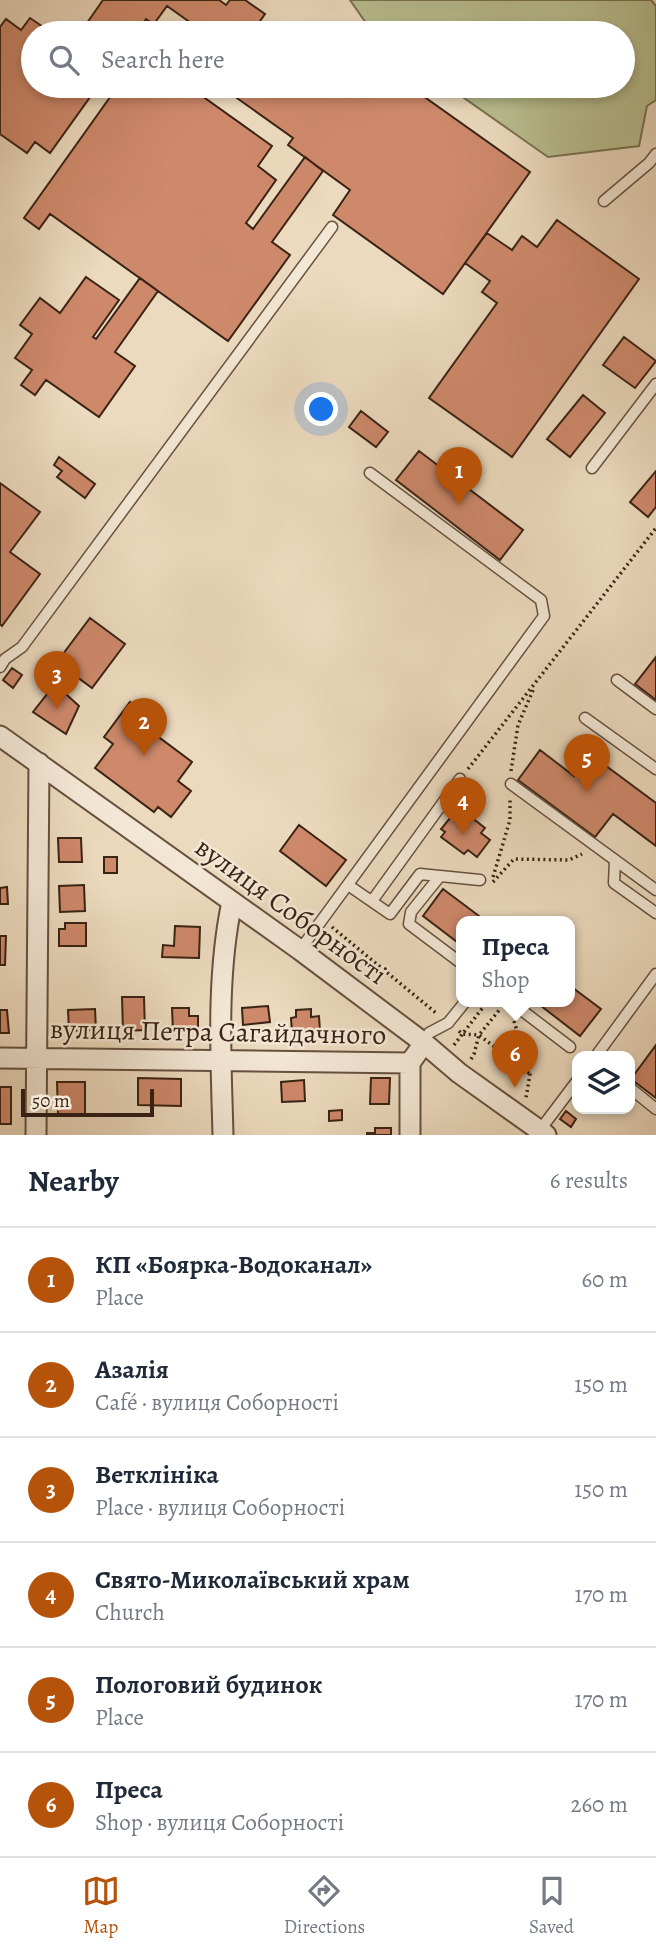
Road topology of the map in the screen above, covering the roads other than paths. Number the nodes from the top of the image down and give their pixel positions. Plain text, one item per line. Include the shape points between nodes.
1 (656, 154) edge
2 (604, 201) dead end
3 (332, 227) dead end
4 (656, 384) edge
5 (592, 468) dead end
6 (370, 473) dead end
7 (0, 667) edge
8 (617, 680) dead end
9 (656, 709) edge
10 (585, 718) dead end
11 (0, 736) edge
12 (39, 763) junction
13 (656, 769) edge
14 (460, 779) road end
15 (510, 783) dead end
16 (615, 860) junction
17 (440, 876) junction
18 (480, 880) road end
19 (348, 885) junction
20 (656, 890) edge
21 (372, 901) junction
22 (232, 902) junction
23 (656, 913) edge
24 (300, 950) junction
25 (456, 959) edge
26 (656, 974) edge
27 (461, 1007) edge
28 (518, 1007) edge
29 (426, 1038) junction
30 (570, 1047) dead end
31 (600, 1051) edge
32 (35, 1057) junction
33 (0, 1058) edge
34 (221, 1060) junction
35 (410, 1063) junction
36 (572, 1090) edge
37 (635, 1092) edge
38 (656, 1108) edge
39 (543, 1133) edge
40 (36, 1135) edge
41 (223, 1135) edge
42 (410, 1135) edge

1 - 2 lane
3 - 7 lane via 22,647
4 - 5 lane
6 - 19 lane via 541,600 544,616
8 - 9 lane
10 - 13 lane
11 - 12 street, вулиця Соборності
12 - 22 street, вулиця Соборності
12 - 32 street
14 - 21 lane
15 - 16 lane
16 - 20 lane
16 - 23 lane via 614,883
17 - 18 lane
17 - 21 lane via 420,874 390,914
17 - 25 lane via 411,912 409,924
19 - 21 lane
19 - 24 lane
22 - 24 street, вулиця Соборності
22 - 34 street via 224,938
24 - 29 street, вулиця Соборності
26 - 31 lane
27 - 29 lane
28 - 30 lane
29 - 35 street, вулиця Петра Сагайдачного
29 - 39 street, вулиця Соборності via 459,1073
32 - 33 street, вулиця Петра Сагайдачного
32 - 34 street, вулиця Петра Сагайдачного
32 - 40 street
34 - 35 street, вулиця Петра Сагайдачного
34 - 41 street
35 - 42 street
36 - 39 lane
37 - 38 lane

